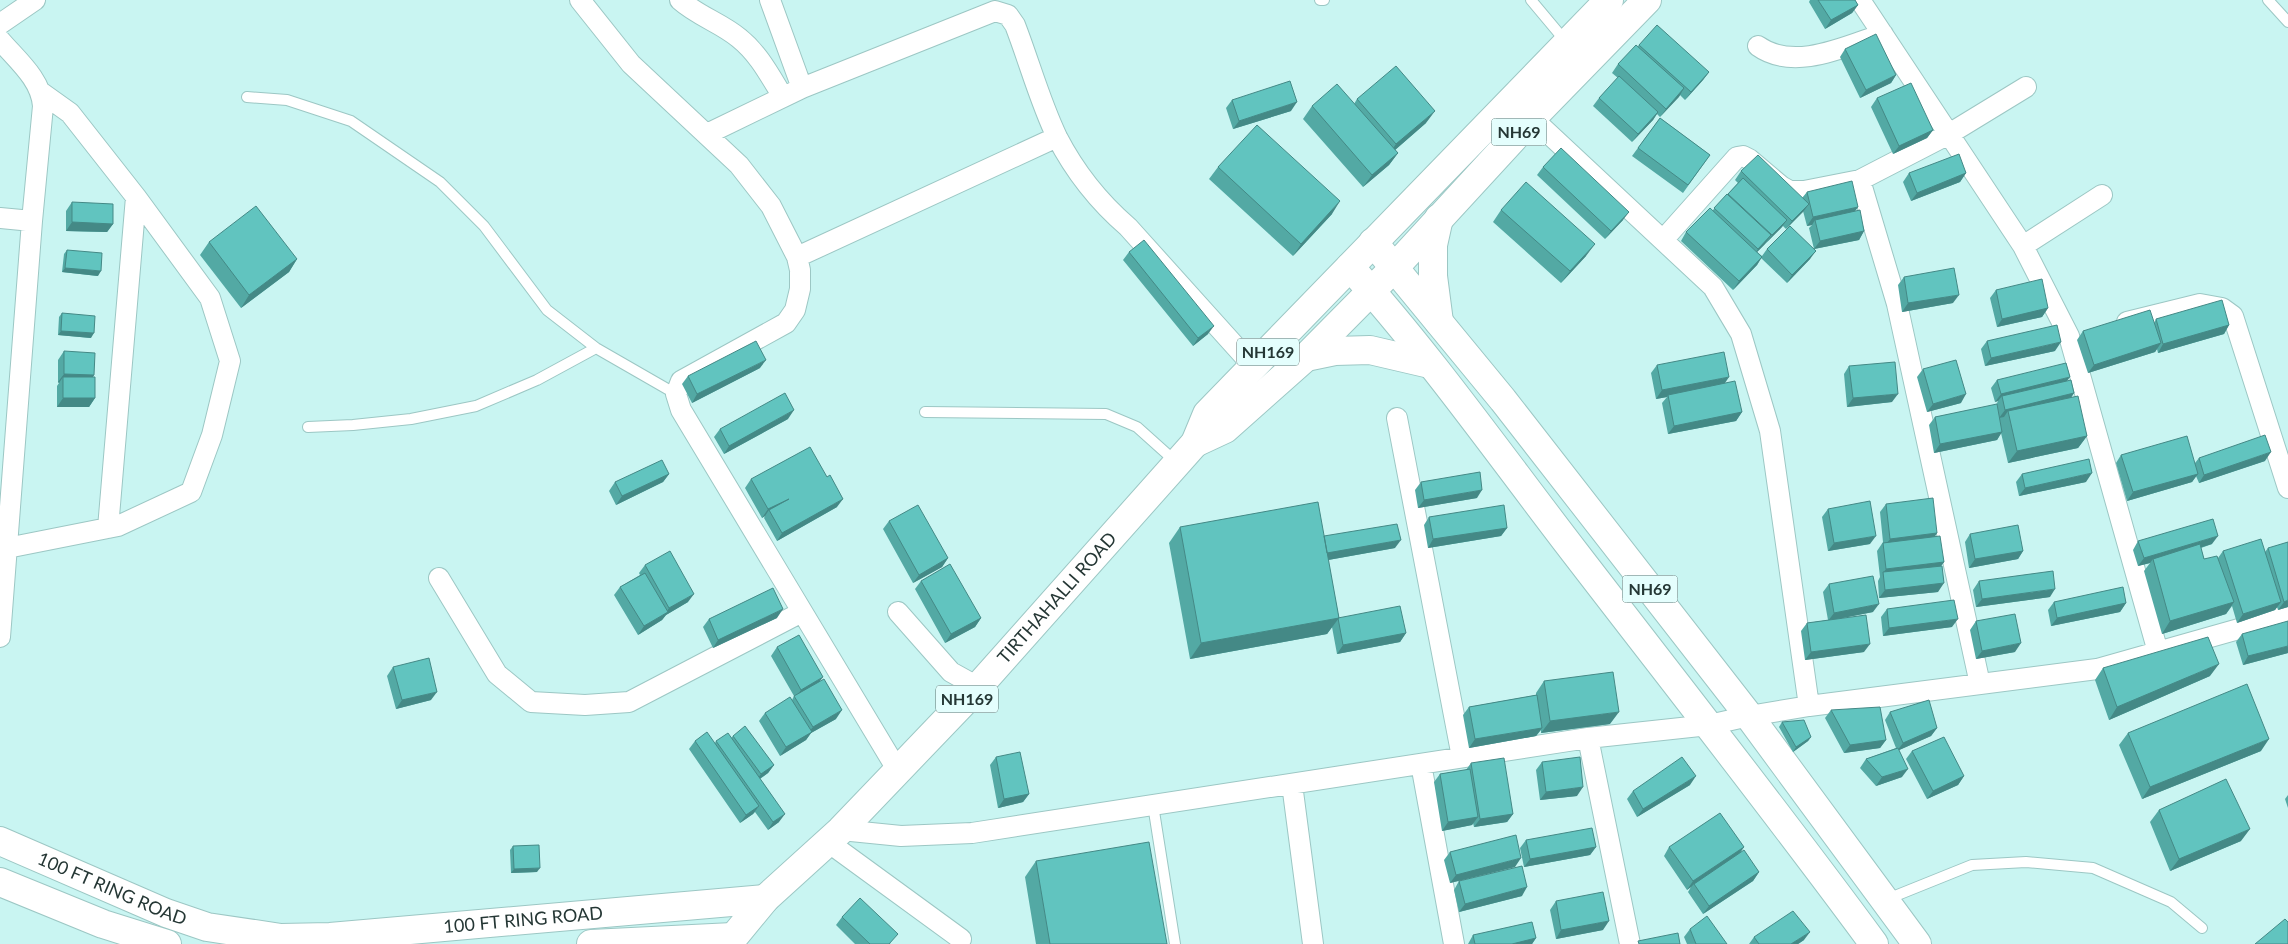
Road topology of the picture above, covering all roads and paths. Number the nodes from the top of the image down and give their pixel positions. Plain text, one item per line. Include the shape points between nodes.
1 (35, 0) edge
2 (580, 0) edge
3 (680, 0) edge
4 (770, 0) edge
5 (1320, 0) edge
6 (1324, 0) edge
7 (1531, 0) edge
8 (1609, 0) edge
9 (1647, 0) edge
10 (1860, 0) edge
11 (2268, 0) edge
12 (2288, 22) edge
13 (0, 24) edge
14 (1883, 34) junction
15 (0, 40) edge
16 (1568, 44) junction
17 (1758, 46) dead end
18 (2026, 87) dead end
19 (802, 88) junction
20 (42, 93) junction
21 (247, 98) dead end
22 (782, 98) junction
23 (1532, 118) junction
24 (707, 134) junction
25 (1949, 134) junction
26 (1057, 137) junction
27 (1860, 180) junction
28 (2102, 195) dead end
29 (136, 197) junction
30 (0, 218) edge
31 (1439, 218) junction
32 (32, 221) junction
33 (1663, 240) junction
34 (1373, 242) junction
35 (2024, 246) junction
36 (797, 257) junction
37 (1350, 267) junction
38 (1395, 267) junction
39 (1372, 291) junction
40 (1439, 322) junction
41 (2088, 332) junction
42 (596, 348) junction
43 (1306, 357) junction
44 (1430, 364) junction
45 (1254, 367) junction
46 (676, 394) junction
47 (925, 412) dead end
48 (8, 418) edge
49 (1397, 418) dead end
50 (308, 428) dead end
51 (1186, 453) junction
52 (2288, 488) edge
53 (108, 528) junction
54 (7, 548) junction
55 (439, 578) dead end
56 (802, 612) junction
57 (898, 612) dead end
58 (2288, 615) edge
59 (0, 637) edge
60 (2158, 652) junction
61 (1980, 684) junction
62 (978, 687) junction
63 (1809, 706) junction
64 (1749, 716) junction
65 (1709, 725) junction
66 (1588, 738) junction
67 (1462, 757) junction
68 (1421, 764) junction
69 (898, 771) junction
70 (1292, 784) junction
71 (1153, 805) junction
72 (834, 836) junction
73 (0, 842) edge
74 (0, 882) edge
75 (765, 900) junction
76 (1884, 900) junction
77 (2202, 928) dead end
78 (961, 939) dead end
79 (731, 940) edge
80 (167, 944) edge
81 (591, 944) edge
82 (1175, 944) edge
83 (1313, 944) edge
84 (1454, 944) edge
85 (1630, 944) edge
86 (1874, 944) edge
87 (1917, 944) edge

1 - 13 street
2 - 24 street via 632,64
3 - 22 street via 739,38 759,58
4 - 19 street
5 - 6 lane
7 - 16 lane
8 - 16 main road, NH69
9 - 23 main road, NH69
10 - 14 street
11 - 12 lane
14 - 17 street via 1796,59 1770,55
14 - 25 street
15 - 20 street via 35,80
16 - 34 main road, NH69
18 - 25 street
19 - 22 street
19 - 26 street via 995,11 1008,15 1015,25
20 - 29 street via 70,113
20 - 32 street via 44,106
21 - 42 lane via 287,100 351,121 440,182 484,226 547,310
22 - 24 street
23 - 31 main road, NH69
23 - 33 street
24 - 36 street via 739,165 772,206
25 - 27 street
25 - 35 street
26 - 36 street
26 - 45 street via 1105,207 1128,228
27 - 33 street via 1790,191 1749,159 1737,157
27 - 61 street via 1896,304
28 - 35 street
29 - 53 street
29 - 53 street via 210,298 230,362 212,435 191,492
30 - 32 street
31 - 38 main road, NH69
31 - 40 main road via 1433,245
32 - 48 street
33 - 63 street via 1713,286 1742,334 1770,432
34 - 37 main road, TIRTHAHALLI ROAD / NH69
34 - 38 main road, NH69
35 - 41 street
36 - 46 street via 800,289 795,310 786,323 681,381
37 - 39 main road, NH69
37 - 45 main road, TIRTHAHALLI ROAD / NH169
38 - 39 main road, NH69
38 - 40 main road, NH69
39 - 43 main road, NH169
39 - 44 main road, NH69
40 - 64 main road, NH69
41 - 52 street via 2200,304 2222,308 2233,316
41 - 60 street
42 - 46 lane
42 - 50 lane via 536,380 476,406 411,419
43 - 44 main road via 1335,350 1370,350
43 - 51 main road, NH169 via 1225,429
44 - 65 main road, NH69
45 - 51 main road, TIRTHAHALLI ROAD / NH169 via 1207,414
46 - 56 street via 681,410
47 - 51 lane via 1106,414
48 - 54 street
49 - 67 street
51 - 62 main road, TIRTHAHALLI ROAD / NH169
53 - 54 street
54 - 59 street
55 - 56 street via 497,674 531,702 585,705 629,702
56 - 69 street
57 - 62 street via 951,672
58 - 60 street
60 - 61 street via 2097,669
61 - 63 street
62 - 69 main road, TIRTHAHALLI ROAD / NH169
63 - 64 street
64 - 65 street
64 - 76 main road, NH69
65 - 66 street
65 - 86 main road, NH69
66 - 67 street
66 - 85 street
67 - 68 street
68 - 70 street
68 - 84 street
69 - 72 main road, TIRTHAHALLI ROAD / NH169
70 - 71 street
70 - 83 street
71 - 72 street via 972,834
71 - 82 lane
72 - 75 main road, TIRTHAHALLI ROAD / NH169
72 - 78 street
73 - 75 main road, 100 FT RING ROAD via 166,913 207,927 281,938 330,937
74 - 80 main road, 100 FT RING ROAD via 103,924
75 - 79 main road, TIRTHAHALLI ROAD / NH169
76 - 77 lane via 1972,865 2026,862 2093,868 2171,902
76 - 87 main road, NH69
79 - 81 main road, 100 FT RING ROAD

